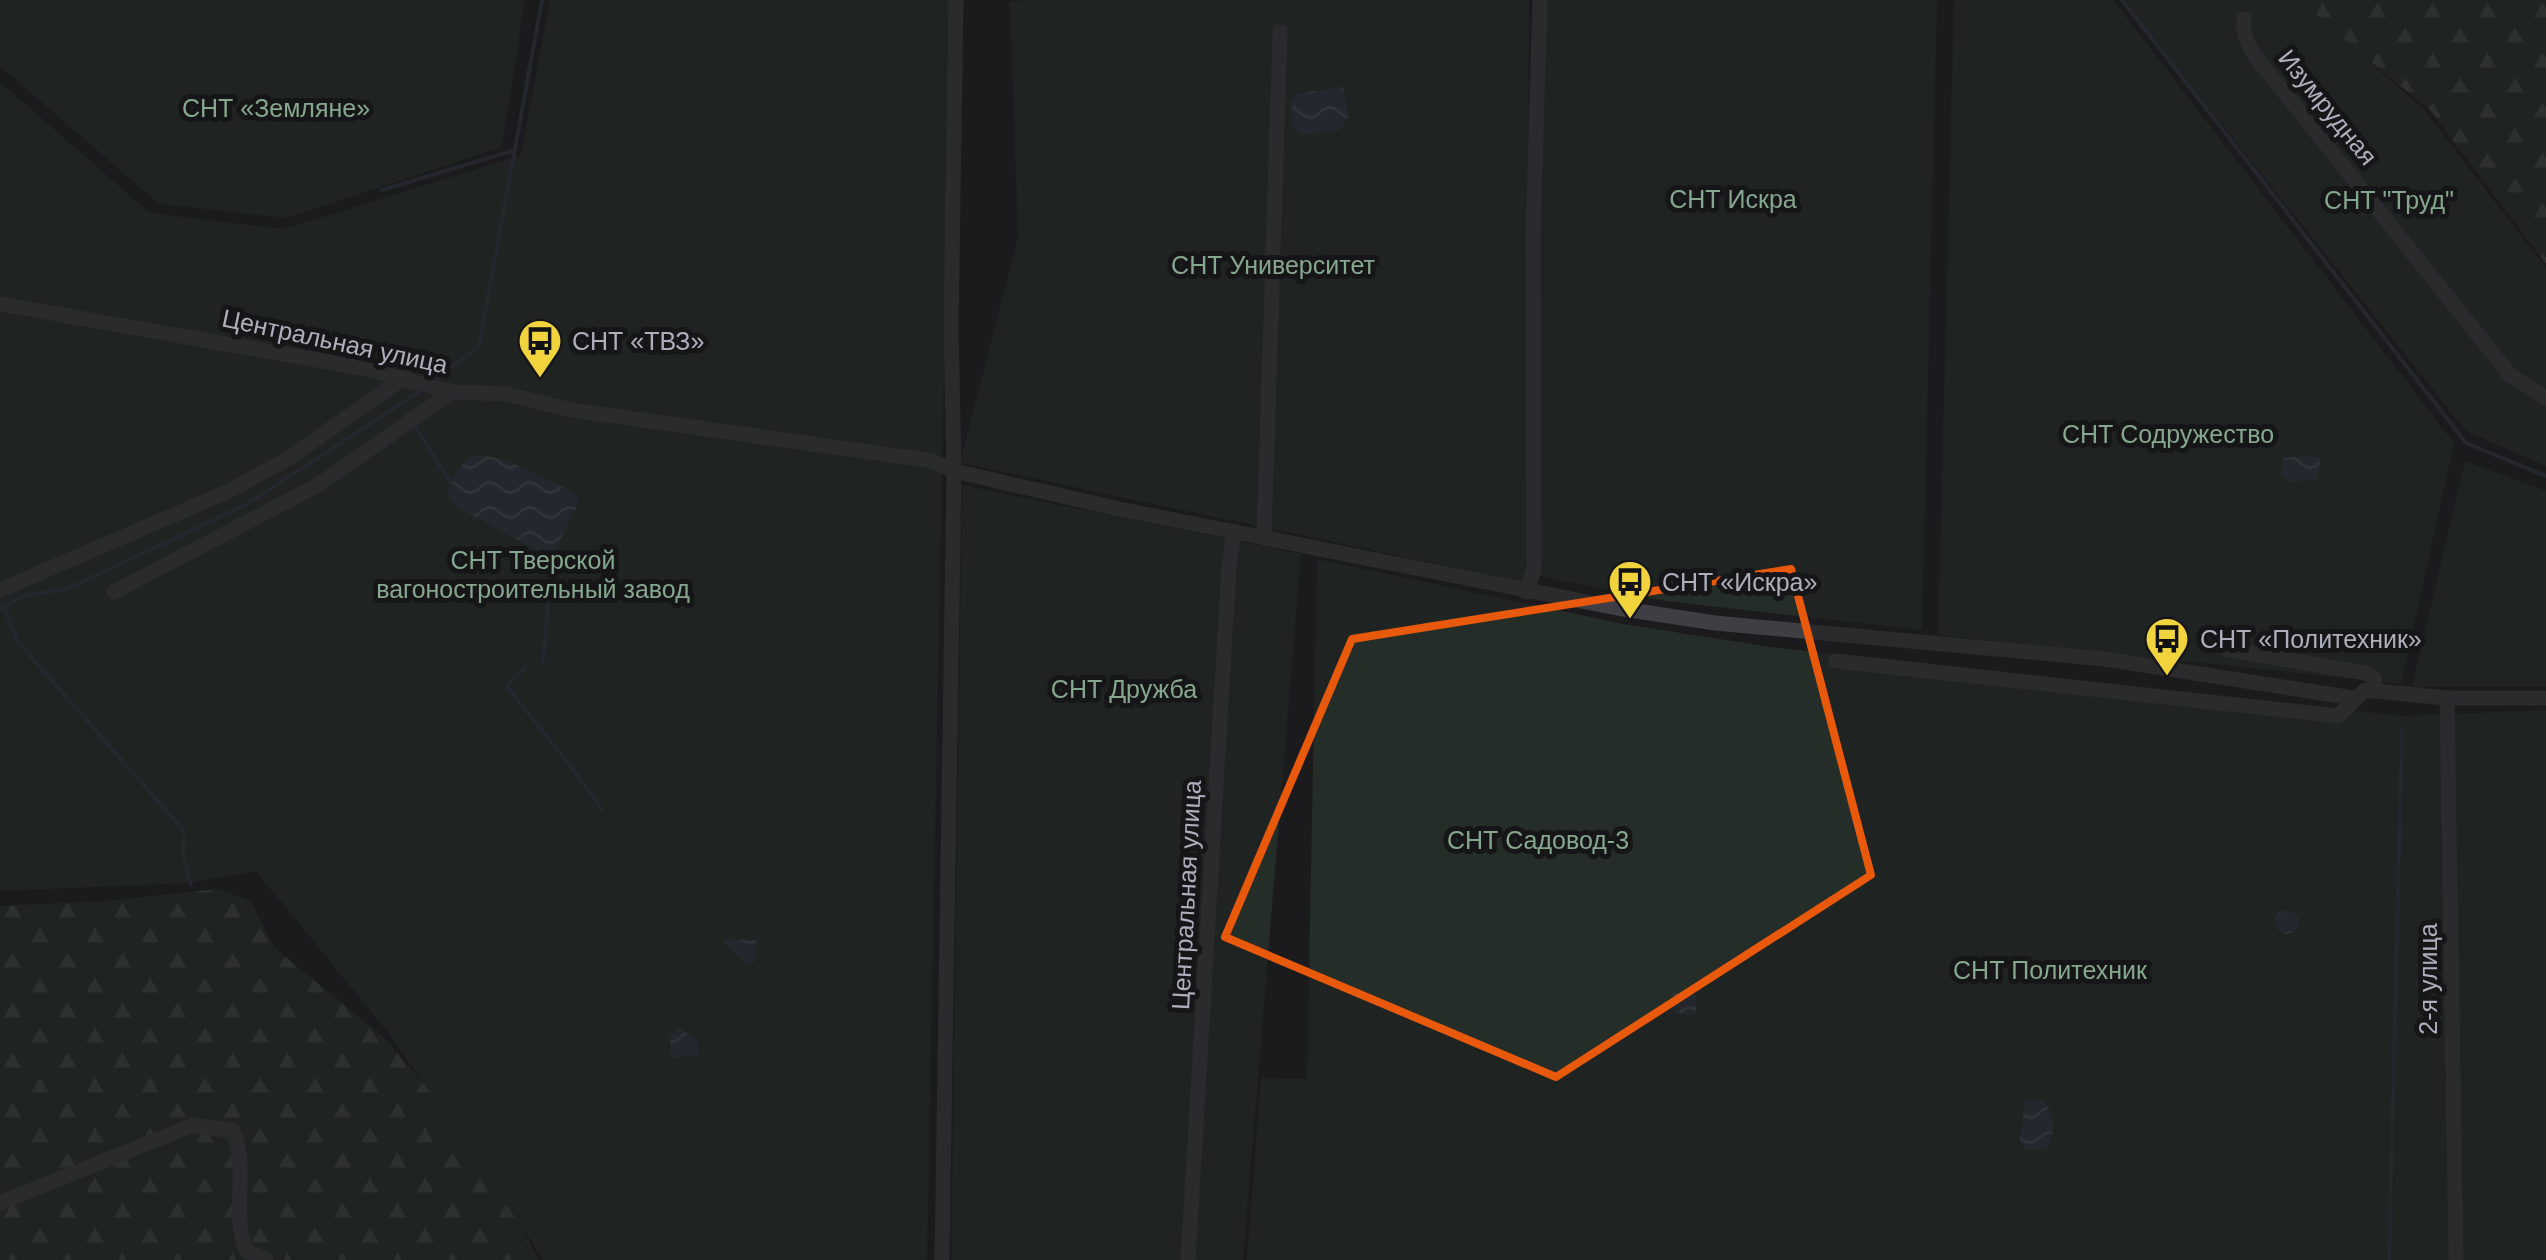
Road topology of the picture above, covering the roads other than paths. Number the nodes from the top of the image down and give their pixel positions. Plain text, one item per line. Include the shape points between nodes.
1 (956, 0) edge
2 (1540, 0) edge
3 (2244, 19) dead end
4 (1280, 32) dead end
5 (0, 304) edge
6 (405, 378) junction
7 (452, 392) junction
8 (2546, 398) edge
9 (954, 471) junction
10 (1234, 532) junction
11 (1264, 538) junction
12 (0, 590) edge
13 (114, 592) dead end
14 (1526, 592) junction
15 (2220, 642) dead end
16 (1836, 662) dead end
17 (2374, 690) junction
18 (2353, 698) junction
19 (2448, 698) junction
20 (2546, 698) edge
21 (0, 1203) edge
22 (266, 1260) edge
23 (942, 1260) edge
24 (1188, 1260) edge
25 (2456, 1260) edge

1 - 9 street
2 - 14 street via 1534,570
3 - 8 street, Изумрудная via 2244,34 2262,65 2510,374
4 - 11 street
5 - 6 street, Центральная улица
6 - 7 street, Центральная улица
6 - 12 street via 228,492
7 - 9 street, Центральная улица via 505,394 572,410 934,461
7 - 13 street via 318,485
9 - 10 street, Центральная улица
9 - 23 street
10 - 11 street, Центральная улица
10 - 24 street, Центральная улица
11 - 14 street, Центральная улица
14 - 18 street, Центральная улица via 1715,623 2106,659
15 - 17 street via 2228,650 2366,673 2374,678
16 - 18 street via 2338,716
17 - 18 street
17 - 19 street
19 - 20 street
19 - 25 street, 2-я улица
21 - 22 street via 193,1126 218,1126 233,1131 239,1146 238,1230 246,1250

